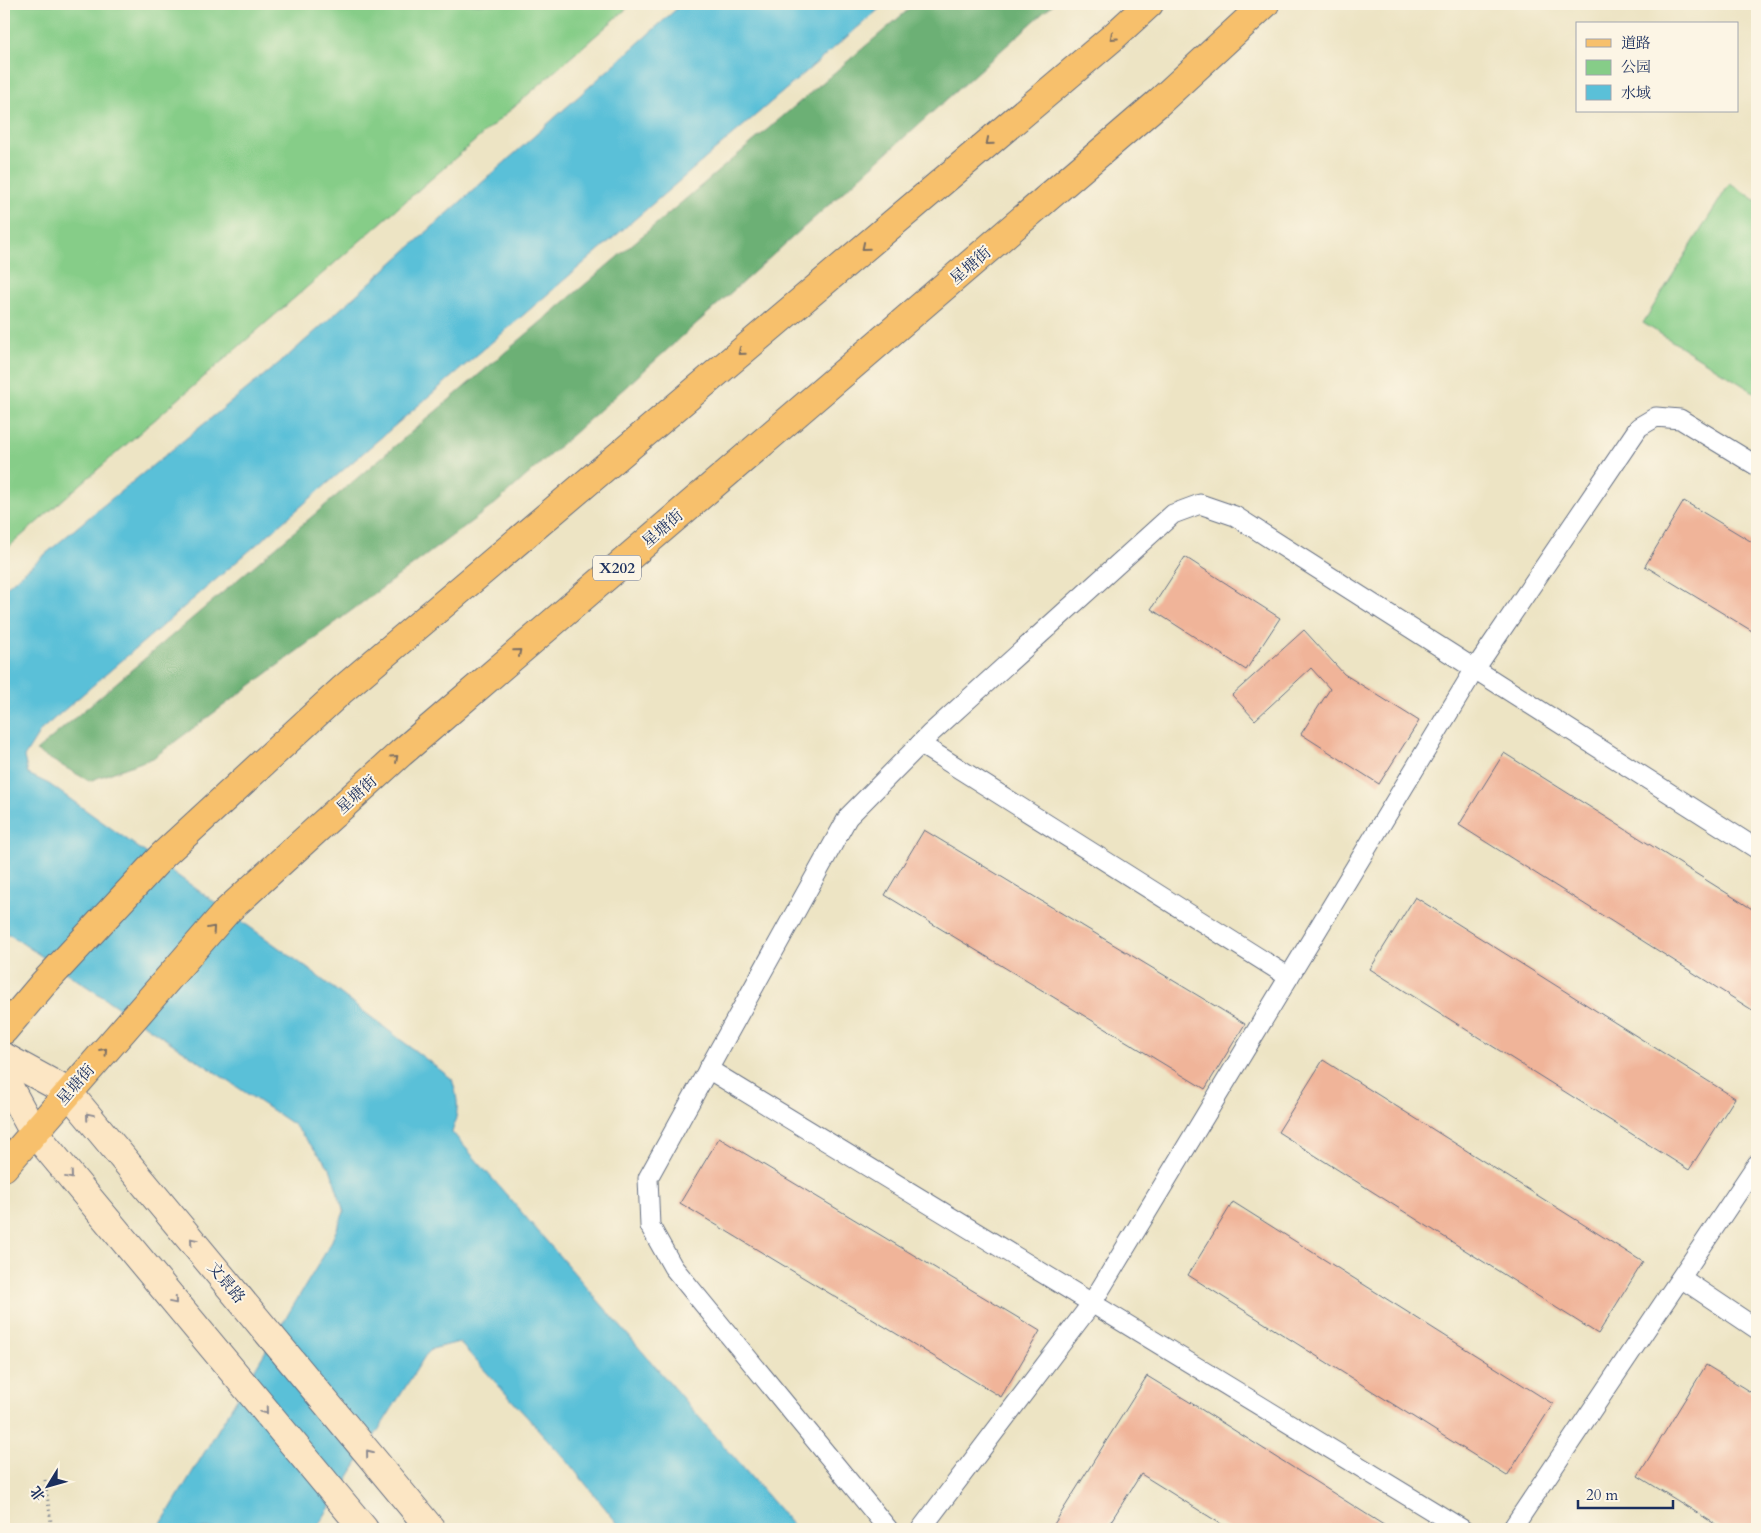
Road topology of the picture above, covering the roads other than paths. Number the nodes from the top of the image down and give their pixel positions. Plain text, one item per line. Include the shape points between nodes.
1 (1149, 4) edge
2 (1265, 4) edge
3 (1757, 466) edge
4 (1475, 669) junction
5 (920, 744) junction
6 (1757, 849) edge
7 (1289, 978) junction
8 (4, 1030) edge
9 (4, 1057) edge
10 (708, 1069) junction
11 (4, 1078) edge
12 (68, 1092) junction
13 (33, 1131) junction
14 (1757, 1164) edge
15 (4, 1167) edge
16 (1681, 1278) junction
17 (1092, 1303) junction
18 (1757, 1328) edge
19 (362, 1527) edge
20 (431, 1529) edge
21 (888, 1529) edge
22 (921, 1529) edge
23 (1462, 1529) edge
24 (1512, 1529) edge

1 -> 8 main road via 342,690 163,855
12 -> 2 main road, 星塘街 / X202 via 227,911 400,753 1158,103
3 - 4 lane via 1680,419 1656,417 1638,427
4 - 5 lane via 1235,516 1200,504 1173,514
4 - 6 lane
4 - 7 lane
5 - 7 lane
5 - 10 lane via 848,817
7 - 17 lane
9 - 12 main road, 文景路
10 - 17 lane
10 - 21 lane via 648,1178 650,1226 673,1267
11 - 13 main road
12 - 13 main road, 星塘街 / X202
20 -> 12 main road, 文景路
13 - 15 main road, 星塘街 / X202
13 -> 19 main road
14 - 16 lane
16 - 18 lane
16 - 24 lane
17 - 22 lane
17 - 23 lane

